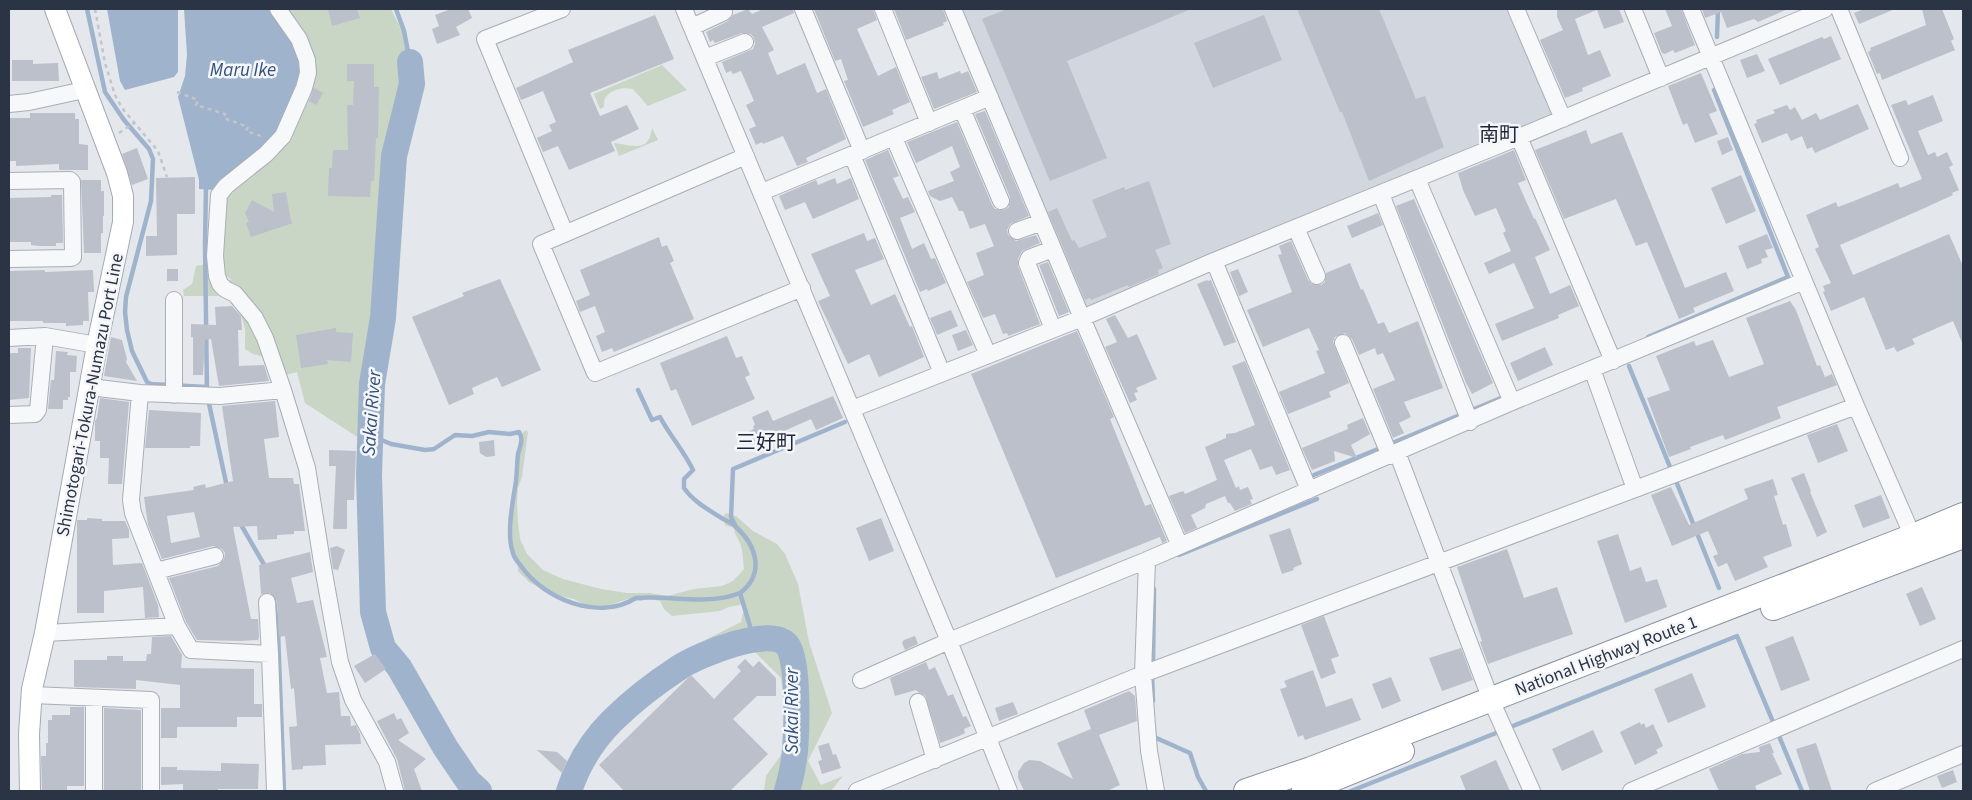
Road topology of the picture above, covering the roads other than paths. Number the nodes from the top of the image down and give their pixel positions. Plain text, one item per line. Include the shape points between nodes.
1 (55, 9) edge
2 (278, 9) edge
3 (562, 9) edge
4 (684, 9) edge
5 (803, 9) edge
6 (883, 9) edge
7 (953, 9) edge
8 (1516, 9) edge
9 (1633, 9) edge
10 (1691, 9) edge
11 (1826, 9) edge
12 (1839, 9) edge
13 (724, 12) dead end
14 (692, 26) junction
15 (745, 42) dead end
16 (705, 58) junction
17 (1711, 58) junction
18 (1661, 78) junction
19 (84, 90) junction
20 (990, 98) junction
21 (9, 104) edge
22 (962, 109) junction
23 (1563, 119) junction
24 (929, 123) junction
25 (1519, 137) junction
26 (894, 138) junction
27 (857, 153) junction
28 (746, 156) junction
29 (1900, 158) dead end
30 (1417, 179) junction
31 (9, 181) edge
32 (762, 192) junction
33 (1381, 194) junction
34 (1001, 201) dead end
35 (1042, 222) junction
36 (1296, 228) junction
37 (1017, 231) dead end
38 (565, 233) junction
39 (1053, 249) junction
40 (9, 259) edge
41 (1214, 261) junction
42 (1317, 276) dead end
43 (1804, 281) junction
44 (802, 288) junction
45 (174, 300) dead end
46 (1082, 318) junction
47 (1054, 329) junction
48 (45, 336) junction
49 (9, 338) edge
50 (1342, 343) dead end
51 (97, 345) junction
52 (988, 355) junction
53 (1613, 360) junction
54 (1592, 369) junction
55 (942, 373) junction
56 (90, 387) junction
57 (283, 390) junction
58 (140, 393) junction
59 (174, 394) junction
60 (1512, 402) junction
61 (1856, 406) junction
62 (852, 409) junction
63 (9, 415) edge
64 (1470, 422) junction
65 (1394, 454) junction
66 (1635, 489) junction
67 (1309, 490) junction
68 (1963, 515) edge
69 (1963, 536) edge
70 (1916, 545) junction
71 (1180, 546) junction
72 (215, 556) dead end
73 (1147, 560) junction
74 (1439, 563) junction
75 (156, 571) junction
76 (268, 602) dead end
77 (177, 626) junction
78 (45, 633) junction
79 (949, 641) junction
80 (1963, 649) edge
81 (270, 654) junction
82 (1143, 674) junction
83 (861, 680) dead end
84 (32, 695) junction
85 (94, 698) junction
86 (918, 702) dead end
87 (1494, 706) junction
88 (988, 738) junction
89 (1963, 754) edge
90 (935, 760) junction
91 (30, 791) edge
92 (94, 791) edge
93 (151, 791) edge
94 (275, 791) edge
95 (394, 791) edge
96 (857, 791) edge
97 (1009, 791) edge
98 (1156, 791) edge
99 (1246, 791) edge
100 (1304, 791) edge
101 (1532, 791) edge
102 (1631, 791) edge
103 (1875, 791) edge

1 - 19 main road, Shimotogari-Tokura-Numazu Port Line
2 - 57 street via 299,39 308,73 283,136 219,195 215,256 220,284 235,294 255,318
3 - 38 street via 486,39
4 - 14 street
5 - 27 street
6 - 24 street
7 - 20 street
8 - 23 street
9 - 18 street
10 - 17 street
11 - 17 street
12 - 29 street
13 - 14 street
14 - 16 street
15 - 16 street
16 - 28 street
17 - 18 street
17 - 43 street
18 - 23 street
19 - 21 street
19 - 51 main road, Shimotogari-Tokura-Numazu Port Line via 123,196 123,222
20 - 22 street
20 - 35 street
22 - 24 street
22 - 34 street
23 - 25 street
24 - 26 street
25 - 30 street
25 - 53 street
26 - 27 street
26 - 52 street
27 - 32 street
27 - 55 street
28 - 32 street
28 - 38 street
30 - 33 street
30 - 60 street
31 - 40 street via 72,182 73,257
32 - 44 street
33 - 36 street
33 - 64 street
35 - 37 street
35 - 39 street
36 - 41 street
36 - 42 street
38 - 44 street via 540,244 595,373
39 - 46 street
39 - 47 street via 1029,258 1027,263
41 - 46 street
41 - 67 street
43 - 53 street
43 - 61 street
44 - 62 street
45 - 59 street
46 - 47 street
46 - 71 street
47 - 52 street
48 - 49 street
48 - 51 street
48 - 63 street via 38,410 35,414
50 - 65 street
51 - 56 main road, Shimotogari-Tokura-Numazu Port Line
52 - 55 street
53 - 54 street
54 - 60 street
54 - 66 street
55 - 62 street
56 - 58 street
56 - 78 main road, Shimotogari-Tokura-Numazu Port Line
57 - 59 street via 207,396
57 - 95 street via 307,468 340,662 354,700 387,762
58 - 59 street
58 - 75 street via 131,500
60 - 64 street
61 - 66 street
61 - 70 street
62 - 79 street
64 - 65 street
65 - 67 street
65 - 74 street
66 - 74 street
67 - 71 street
68 - 70 highway, National Highway Route 1
69 - 70 highway, National Highway Route 1
70 - 87 highway, National Highway Route 1
71 - 73 street
72 - 75 street
73 - 79 street
73 - 82 street
74 - 82 street
74 - 87 street
75 - 77 street
76 - 81 street
77 - 78 street
77 - 81 street via 190,650
78 - 84 main road, Shimotogari-Tokura-Numazu Port Line
79 - 83 street
79 - 88 street
80 - 102 street
81 - 94 street
82 - 88 street
82 - 98 street
84 - 85 street
84 - 91 main road, Shimotogari-Tokura-Numazu Port Line
85 - 92 street
85 - 93 street via 152,700
86 - 90 street
87 - 99 highway, National Highway Route 1
87 - 100 highway, National Highway Route 1
87 - 101 street
88 - 90 street
88 - 97 street
89 - 103 street
90 - 96 street

